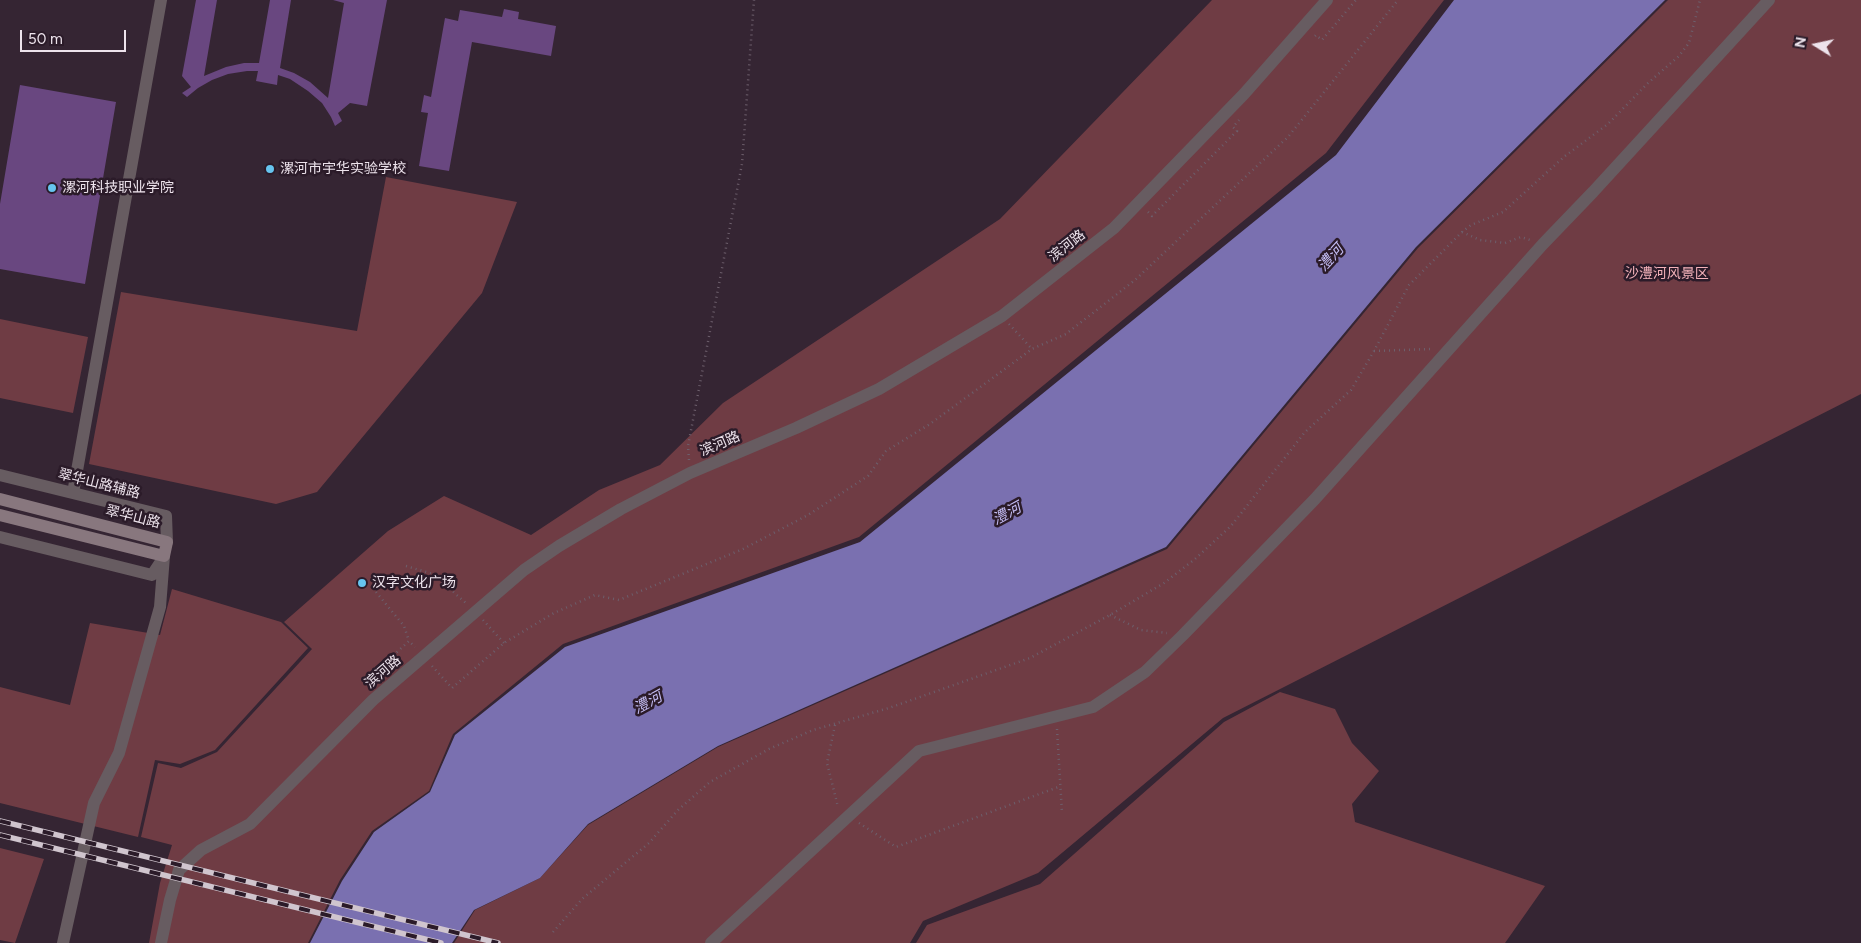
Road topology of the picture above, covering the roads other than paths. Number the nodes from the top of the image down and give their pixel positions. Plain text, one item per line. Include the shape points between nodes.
1 (161, 0) edge
2 (1327, 0) edge
3 (1769, 0) edge
4 (0, 475) edge
5 (73, 493) junction
6 (0, 499) edge
7 (0, 515) edge
8 (0, 537) edge
9 (167, 542) junction
10 (164, 556) junction
11 (63, 943) edge
12 (161, 943) edge
13 (711, 943) edge

1 - 5 street
2 - 12 street, 滨河路 via 1244,94 1114,228 1002,316 879,388 690,473 621,509 524,570 386,689 250,824 202,850 179,870
3 - 13 street via 1543,244 1315,499 1145,672 1093,707 919,751
4 - 5 street, 翠华山路辅路
5 - 9 street, 翠华山路辅路 via 166,516
6 - 9 main road, 翠华山路
7 - 10 main road
8 - 10 street via 152,575
9 - 10 main road, 翠华山路
10 - 11 street via 160,606 119,753 94,803

